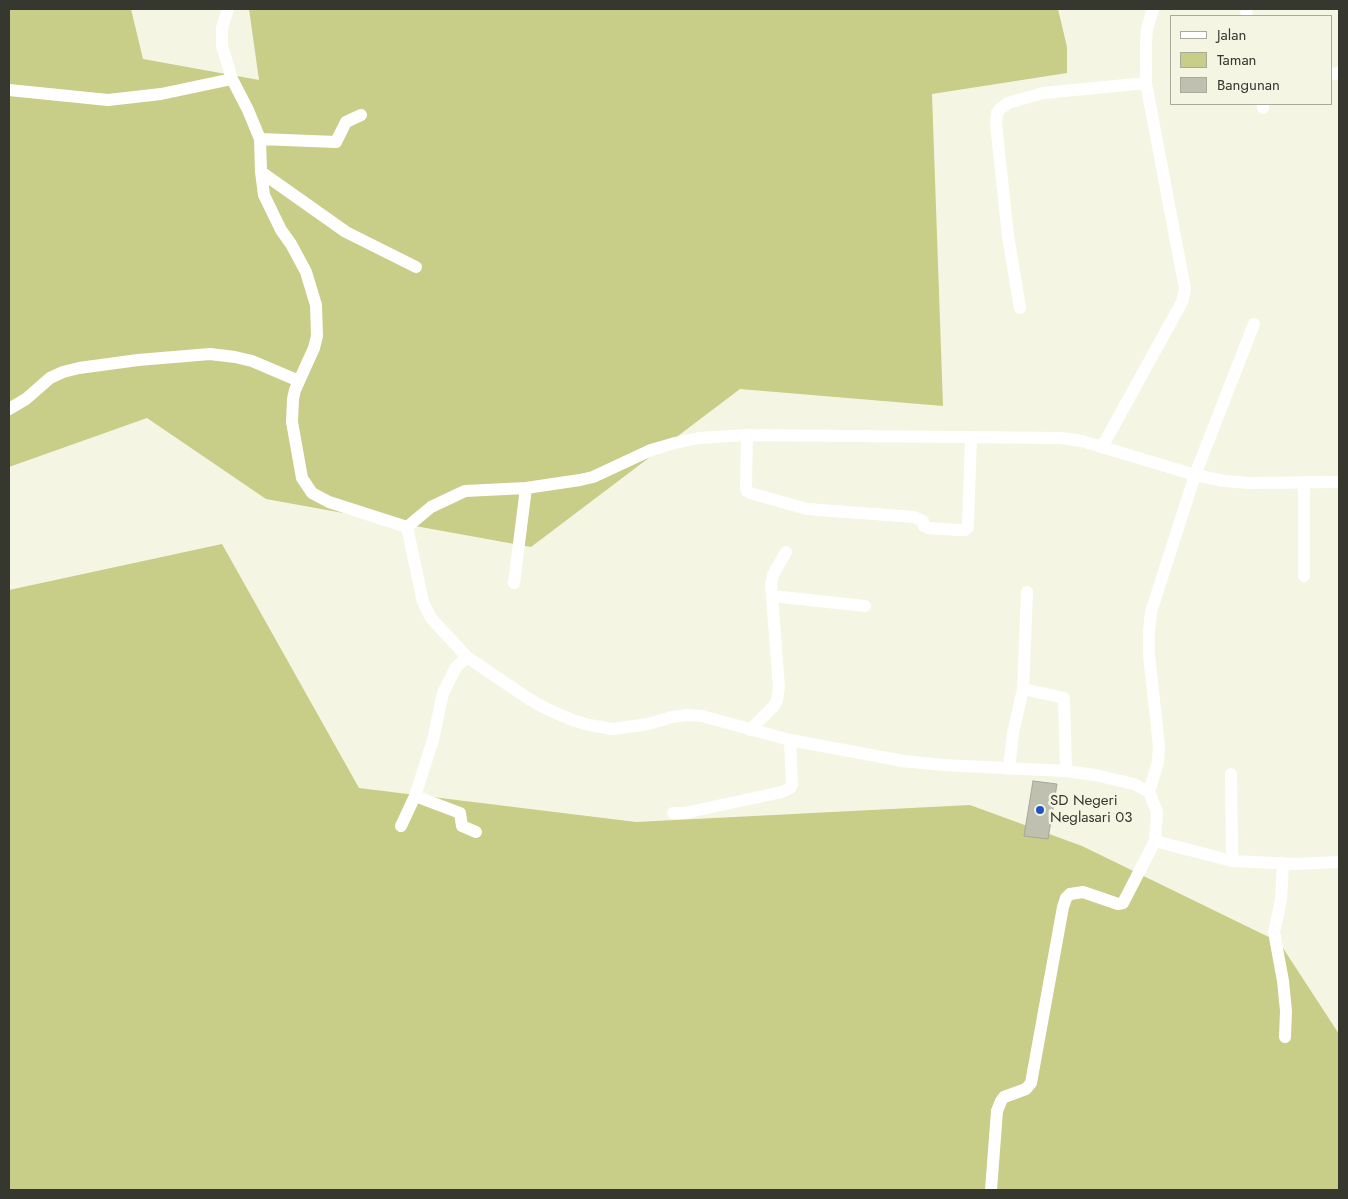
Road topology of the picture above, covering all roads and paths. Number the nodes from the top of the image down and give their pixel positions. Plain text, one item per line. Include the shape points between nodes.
1 (228, 9) edge
2 (1153, 9) edge
3 (232, 79) junction
4 (1146, 83) junction
5 (9, 90) edge
6 (361, 115) dead end
7 (260, 139) junction
8 (261, 172) junction
9 (416, 267) dead end
10 (1020, 308) dead end
11 (1254, 324) dead end
12 (299, 381) junction
13 (9, 409) edge
14 (747, 435) junction
15 (971, 437) junction
16 (1102, 447) junction
17 (1195, 475) junction
18 (1304, 482) junction
19 (1339, 482) edge
20 (526, 488) junction
21 (407, 527) junction
22 (786, 552) dead end
23 (1304, 576) dead end
24 (514, 583) dead end
25 (1027, 592) dead end
26 (772, 596) junction
27 (865, 606) dead end
28 (467, 657) junction
29 (1023, 688) junction
30 (750, 730) junction
31 (790, 740) junction
32 (1009, 769) junction
33 (1066, 771) junction
34 (1231, 774) dead end
35 (1149, 792) junction
36 (415, 796) junction
37 (673, 813) dead end
38 (401, 826) dead end
39 (476, 832) dead end
40 (1155, 841) junction
41 (1232, 861) junction
42 (1339, 862) edge
43 (1283, 863) junction
44 (1285, 1038) dead end
45 (991, 1190) edge

1 - 3 street via 222,28 222,46
2 - 4 street via 1147,29
3 - 5 street via 161,94 108,100
3 - 7 street
4 - 10 street via 1042,93 1008,103 998,113 996,124 1008,236
4 - 16 street via 1185,289 1182,302
6 - 7 street via 346,122 339,139 332,143
7 - 8 street
8 - 9 street via 346,232
8 - 12 street via 266,200 306,272 316,305 317,336
11 - 17 street
12 - 13 street via 235,357 210,354 138,360 63,372
12 - 21 street via 293,399 292,422 306,486 329,502
14 - 15 street
14 - 15 street via 746,487 750,493 807,509 914,517 923,520 928,528 959,530 968,527
14 - 20 street via 675,443 651,450 593,477
15 - 16 street via 1062,438
16 - 17 street
17 - 18 street via 1224,481
17 - 35 street via 1151,612 1149,655 1159,746
18 - 19 street
18 - 23 street
20 - 21 street via 465,491 431,507
20 - 24 street
21 - 28 street via 425,608 430,618
22 - 26 street via 773,575
25 - 29 street
26 - 27 street
26 - 30 street via 778,700
28 - 30 street via 542,707 589,725 613,729 695,715
28 - 36 street via 456,667 443,693 433,740
29 - 32 street
29 - 33 street via 1064,698
30 - 31 street
31 - 32 street via 919,763
31 - 37 street via 790,788
32 - 33 street
33 - 35 street via 1134,784
34 - 41 street
35 - 40 street via 1157,812
36 - 38 street
36 - 39 street via 460,813 462,826
40 - 41 street
40 - 45 street via 1123,903 1084,892 1070,894 1066,898 1031,1083 1004,1097 997,1111
41 - 43 street
42 - 43 street
43 - 44 street via 1281,900 1274,932 1283,981

